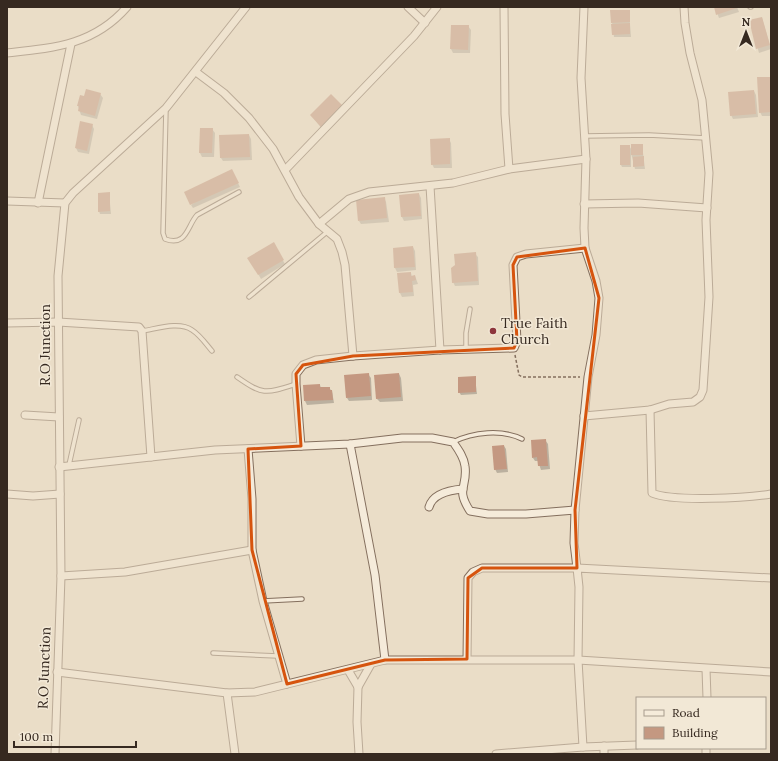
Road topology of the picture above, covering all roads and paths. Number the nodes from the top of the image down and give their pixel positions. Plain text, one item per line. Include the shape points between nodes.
1 (128, 7) edge
2 (246, 7) edge
3 (408, 7) edge
4 (437, 7) edge
5 (504, 7) edge
6 (584, 7) edge
7 (684, 7) edge
8 (425, 24) junction
9 (71, 44) junction
10 (7, 53) edge
11 (196, 72) junction
12 (166, 108) junction
13 (584, 136) junction
14 (706, 138) junction
15 (586, 159) junction
16 (509, 169) junction
17 (285, 170) junction
18 (430, 186) junction
19 (239, 192) dead end
20 (7, 201) edge
21 (38, 203) junction
22 (65, 203) junction
23 (584, 204) junction
24 (707, 208) junction
25 (319, 224) junction
26 (327, 232) junction
27 (585, 248) junction
28 (249, 297) dead end
29 (470, 308) dead end
30 (58, 322) junction
31 (7, 323) edge
32 (142, 331) junction
33 (514, 348) junction
34 (466, 349) junction
35 (212, 350) dead end
36 (440, 350) junction
37 (352, 356) junction
38 (237, 377) dead end
39 (588, 377) junction
40 (296, 384) junction
41 (650, 410) junction
42 (25, 415) dead end
43 (584, 416) junction
44 (59, 417) junction
45 (79, 420) dead end
46 (522, 439) dead end
47 (453, 442) junction
48 (350, 444) junction
49 (301, 446) junction
50 (248, 449) junction
51 (151, 457) junction
52 (68, 466) junction
53 (59, 467) junction
54 (463, 489) junction
55 (7, 494) edge
56 (60, 494) junction
57 (771, 494) edge
58 (429, 507) dead end
59 (575, 510) junction
60 (252, 550) junction
61 (577, 568) junction
62 (60, 576) junction
63 (771, 578) edge
64 (302, 599) dead end
65 (263, 601) junction
66 (213, 653) dead end
67 (278, 656) junction
68 (467, 659) junction
69 (385, 660) junction
70 (578, 660) junction
71 (371, 664) junction
72 (706, 669) junction
73 (348, 670) junction
74 (57, 672) junction
75 (771, 672) edge
76 (287, 684) junction
77 (358, 687) junction
78 (227, 693) junction
79 (707, 697) edge
80 (636, 745) edge
81 (604, 746) junction
82 (583, 747) junction
83 (511, 753) edge
84 (55, 754) edge
85 (235, 754) edge
86 (359, 754) edge
87 (496, 754) edge
88 (604, 754) edge

1 - 9 street via 109,24 85,39
2 - 11 street
3 - 8 street
4 - 8 street
5 - 16 street via 505,114
6 - 13 street via 581,78
7 - 14 street via 690,53 702,100
8 - 17 street
9 - 10 street
9 - 21 street
11 - 12 street
11 - 17 street via 224,93 249,118 273,149
12 - 19 lane via 163,233 165,239 180,239 188,232 197,215
12 - 22 street
13 - 14 lane via 649,135
13 - 15 street
14 - 24 street via 710,173
15 - 16 street
15 - 23 street
16 - 18 street
17 - 25 street via 300,198
18 - 25 street via 368,192 349,199
18 - 36 street
20 - 21 street
21 - 22 street
22 - 30 street, R.O Junction via 58,276
23 - 24 street via 638,203
23 - 27 street
24 - 41 street via 710,297 703,390 700,397 693,402 668,404
25 - 26 street
26 - 28 lane
26 - 37 street via 337,240 345,265
27 - 33 street via 517,257 513,265 517,341
27 - 39 street via 599,298 596,336
29 - 34 lane
30 - 31 street
30 - 32 street via 134,326
30 - 44 street, R.O Junction
32 - 35 lane via 187,327 194,330
32 - 51 street
33 - 34 street
33 - 39 path via 519,375 522,377
34 - 36 street
36 - 37 street
37 - 40 street via 316,360 303,365 296,374
38 - 40 lane via 255,389 271,392
39 - 43 street
40 - 49 street
41 - 43 street
41 - 57 street via 652,493 660,497 731,498
42 - 44 street
43 - 59 street
44 - 53 street, R.O Junction
45 - 52 lane
46 - 47 lane via 504,433 474,435
47 - 48 street via 432,438 409,438
47 - 54 street via 465,466
48 - 49 street
48 - 69 street via 375,575
49 - 50 street
50 - 51 street
50 - 60 street via 252,499
51 - 52 street
52 - 53 street
53 - 56 street, R.O Junction
54 - 58 street via 435,497
54 - 59 street via 463,499 470,511 488,514 526,514
55 - 56 street
56 - 62 street, R.O Junction
59 - 61 street via 574,543
60 - 62 street via 125,572
60 - 65 street
61 - 63 street
61 - 68 street via 482,568 473,572 468,578
61 - 70 street
62 - 74 street, R.O Junction
64 - 65 lane
65 - 67 street
66 - 67 lane
67 - 76 street
68 - 69 street
68 - 70 street
69 - 71 street
70 - 72 street
70 - 82 street
71 - 73 street
71 - 77 street
72 - 75 street
72 - 79 street
73 - 76 street
73 - 77 street
74 - 78 street
74 - 84 street, R.O Junction
76 - 78 street via 255,692
77 - 86 street
78 - 85 street
80 - 81 street
81 - 82 street
81 - 88 street
82 - 83 street
83 - 87 street

